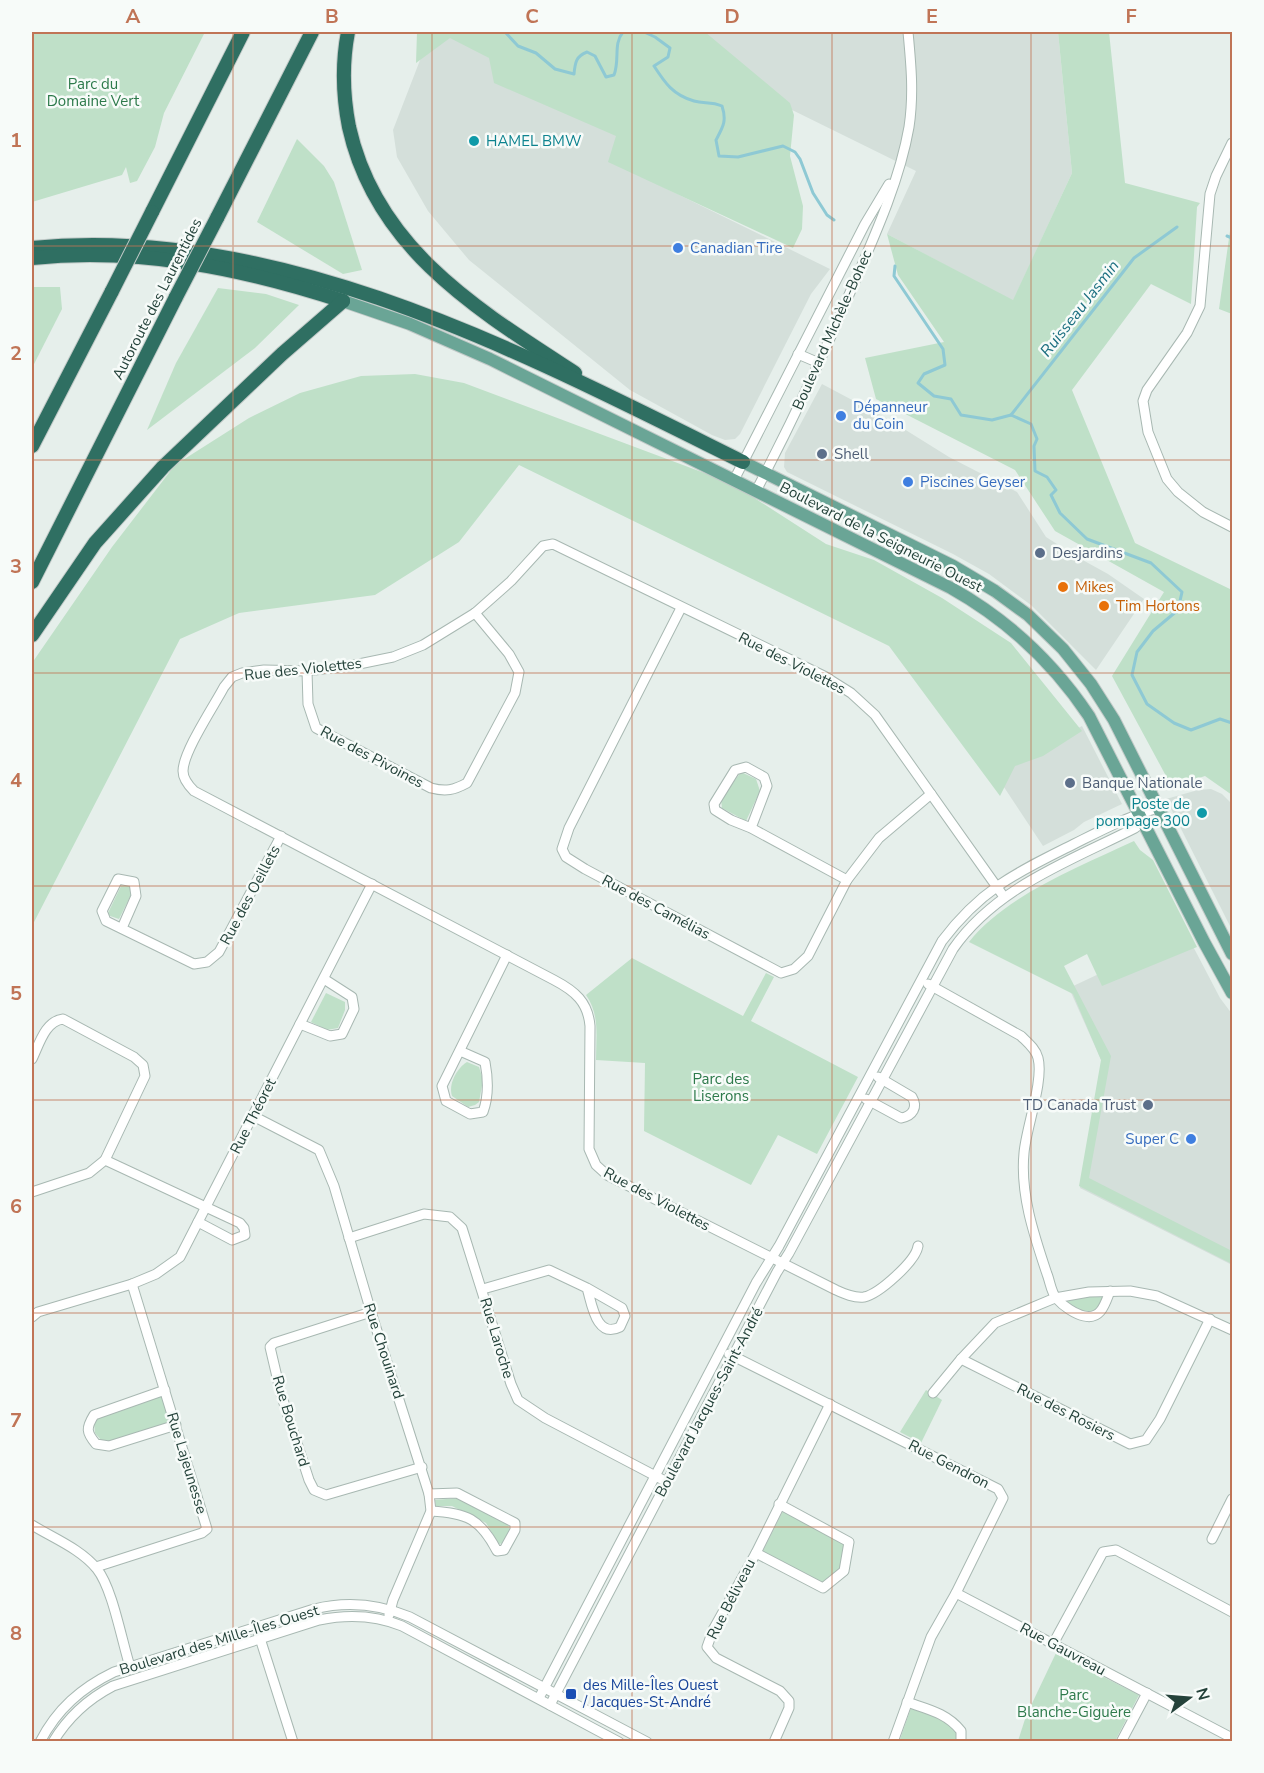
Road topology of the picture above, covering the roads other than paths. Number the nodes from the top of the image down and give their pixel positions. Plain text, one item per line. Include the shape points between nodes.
1 (243, 32) edge
2 (312, 32) edge
3 (348, 32) edge
4 (908, 32) edge
5 (1233, 142) edge
6 (899, 166) junction
7 (32, 248) edge
8 (32, 258) edge
9 (343, 301) junction
10 (798, 354) junction
11 (819, 363) junction
12 (612, 397) junction
13 (32, 444) edge
14 (743, 462) junction
15 (765, 473) junction
16 (734, 480) junction
17 (756, 490) junction
18 (1233, 527) edge
19 (32, 582) edge
20 (995, 591) junction
21 (983, 607) junction
22 (681, 608) junction
23 (475, 613) junction
24 (32, 635) edge
25 (307, 671) junction
26 (931, 794) junction
27 (1159, 808) junction
28 (1141, 818) junction
29 (751, 828) junction
30 (281, 836) junction
31 (847, 880) junction
32 (372, 884) junction
33 (996, 886) junction
34 (1004, 897) junction
35 (122, 928) junction
36 (1233, 954) edge
37 (507, 956) junction
38 (324, 979) junction
39 (920, 980) junction
40 (932, 986) junction
41 (1233, 993) edge
42 (300, 1024) junction
43 (460, 1051) junction
44 (32, 1059) edge
45 (871, 1074) junction
46 (882, 1080) junction
47 (859, 1095) junction
48 (871, 1102) junction
49 (253, 1116) junction
50 (105, 1160) junction
51 (32, 1192) edge
52 (205, 1208) junction
53 (198, 1222) junction
54 (349, 1238) junction
55 (918, 1245) dead end
56 (771, 1257) junction
57 (783, 1263) junction
58 (132, 1284) junction
59 (587, 1288) junction
60 (483, 1289) junction
61 (1110, 1291) junction
62 (1055, 1298) junction
63 (371, 1312) junction
64 (32, 1317) edge
65 (1210, 1319) junction
66 (1233, 1330) edge
67 (721, 1350) junction
68 (733, 1356) junction
69 (961, 1359) junction
70 (165, 1390) junction
71 (933, 1393) dead end
72 (830, 1404) junction
73 (176, 1425) junction
74 (422, 1467) junction
75 (655, 1476) junction
76 (667, 1482) junction
77 (429, 1494) junction
78 (1233, 1498) edge
79 (779, 1504) junction
80 (431, 1510) junction
81 (32, 1525) edge
82 (1212, 1539) dead end
83 (756, 1553) junction
84 (96, 1568) junction
85 (957, 1593) junction
86 (390, 1610) junction
87 (1233, 1612) edge
88 (388, 1621) junction
89 (256, 1627) junction
90 (260, 1638) junction
91 (1053, 1644) junction
92 (130, 1667) junction
93 (133, 1679) junction
94 (544, 1688) junction
95 (1147, 1693) junction
96 (556, 1694) junction
97 (539, 1698) junction
98 (907, 1702) junction
99 (550, 1705) junction
100 (1233, 1737) edge
101 (40, 1742) edge
102 (53, 1742) edge
103 (293, 1742) edge
104 (619, 1742) edge
105 (647, 1742) edge
106 (774, 1742) edge
107 (892, 1742) edge
108 (961, 1742) edge
109 (1121, 1742) edge

1 - 13 highway, bridge
2 - 19 highway, Autoroute des Laurentides, bridge
3 - 12 highway via 344,76 352,139 370,189 393,226 423,261 462,295
4 - 6 street, Boulevard Michèle-Bohec via 912,98
5 - 18 street via 1210,194 1200,306 1143,400 1148,432 1167,479 1203,512
6 - 10 street, Boulevard Michèle-Bohec
6 - 11 street, Boulevard Michèle-Bohec via 878,229
7 - 12 highway via 154,247 277,268 429,317
8 - 9 highway via 103,255 174,260 255,275
9 - 16 main road, Boulevard de la Seigneurie Ouest via 460,345
9 - 24 highway via 202,428 140,491 90,550
10 - 11 street
10 - 14 street, Boulevard Michèle-Bohec
11 - 15 street, Boulevard Michèle-Bohec
12 - 14 highway
14 - 15 main road, Boulevard de la Seigneurie Ouest
14 - 16 street, Boulevard Michèle-Bohec
15 - 17 street, Boulevard Michèle-Bohec
15 - 20 main road, Boulevard de la Seigneurie Ouest via 953,566
16 - 17 main road, Boulevard de la Seigneurie Ouest
17 - 21 main road, Boulevard de la Seigneurie Ouest
20 - 21 main road
20 - 27 main road, Boulevard de la Seigneurie Ouest via 1047,633 1087,679 1114,720
21 - 28 main road, Boulevard de la Seigneurie Ouest via 1025,640 1067,685 1093,724
22 - 23 street, Rue des Violettes via 553,544 543,546
22 - 26 street, Rue des Violettes via 824,676 851,693 875,715
22 - 31 street, Rue des Camélias via 569,828 562,849 566,857 781,973 794,969 808,956
23 - 25 street, Rue des Violettes via 423,645 393,657
23 - 25 street, Rue des Pivoines via 519,672 515,693 467,783 454,790 431,788 316,728 308,704
25 - 30 street, Rue des Violettes via 264,670 232,677 186,758 183,772 194,791
26 - 31 street, Rue des Camélias via 879,838
26 - 33 street, Rue des Violettes
27 - 28 street
27 - 36 main road, Boulevard de la Seigneurie Ouest
28 - 33 street, Boulevard Jacques-Saint-André via 1129,817
28 - 34 street, Boulevard Jacques-Saint-André via 1135,828
28 - 41 main road, Boulevard de la Seigneurie Ouest
29 - 29 street via 767,786 764,777 746,767 735,770 714,804 715,810
29 - 31 street
30 - 32 street, Rue des Violettes
30 - 35 street, Rue des Oeillets via 219,952 207,963 194,964
32 - 37 street, Rue des Violettes
32 - 38 street, Rue Théoret
33 - 34 street, Rue des Violettes
33 - 39 street, Boulevard Jacques-Saint-André via 953,927
34 - 40 street, Boulevard Jacques-Saint-André via 964,933
35 - 35 street, Rue des Oeillets via 136,896 134,882 118,879 102,911 106,921
37 - 43 street
37 - 56 street, Rue des Violettes via 571,990 588,1011 588,1143 596,1166
38 - 42 street, Rue Théoret
38 - 42 street via 352,997 354,1009 342,1034 330,1036
39 - 40 street
39 - 45 street, Boulevard Jacques-Saint-André
40 - 46 street, Boulevard Jacques-Saint-André
40 - 62 street via 1021,1036 1038,1058 1039,1076 1024,1152 1024,1176 1026,1203
42 - 49 street, Rue Théoret
43 - 43 street via 442,1086 446,1101 470,1114 483,1112 488,1078 484,1062
44 - 50 street via 48,1026 63,1019 134,1056 142,1065 145,1076
45 - 46 street
45 - 47 street, Boulevard Jacques-Saint-André
46 - 48 street, Boulevard Jacques-Saint-André
46 - 48 street via 912,1097 913,1112 902,1118
47 - 48 street
47 - 56 street, Boulevard Jacques-Saint-André
48 - 57 street, Boulevard Jacques-Saint-André
49 - 52 street, Rue Théoret
49 - 54 street, Rue Chouinard via 319,1150
50 - 51 street via 89,1173
50 - 52 street
52 - 53 street, Rue Théoret
52 - 53 street via 240,1223 245,1235 232,1240
53 - 58 street, Rue Théoret via 180,1257 156,1274
54 - 60 street, Rue Laroche via 424,1215 450,1217 462,1228
54 - 63 street, Rue Chouinard
55 - 57 street, Rue des Violettes via 909,1263 865,1297 849,1296
56 - 57 street, Rue des Violettes
56 - 67 street, Boulevard Jacques-Saint-André
57 - 68 street, Boulevard Jacques-Saint-André
58 - 64 street, Rue Théoret
58 - 70 street, Rue Lajeunesse
59 - 59 street via 602,1328 620,1327 622,1308
59 - 60 street via 549,1270
60 - 75 street, Rue Laroche via 518,1400
61 - 62 street
61 - 62 street via 1102,1311 1094,1316 1074,1312
61 - 65 street via 1157,1296
62 - 69 street via 995,1323
63 - 74 street, Rue Chouinard
63 - 74 street, Rue Bouchard via 270,1347 309,1480 314,1490 326,1495
65 - 66 street
65 - 69 street, Rue des Rosiers via 1160,1419 1146,1440 1130,1444
67 - 68 street, Rue Gendron
67 - 75 street, Boulevard Jacques-Saint-André
68 - 72 street, Rue Gendron
68 - 76 street, Boulevard Jacques-Saint-André
69 - 71 street
70 - 73 street, Rue Lajeunesse
70 - 73 street via 94,1415 87,1426 88,1434 96,1444 109,1446
72 - 79 street, Rue Béliveau
72 - 85 street, Rue Gendron via 998,1489 1003,1498 1001,1507
73 - 84 street, Rue Lajeunesse via 207,1529
74 - 77 street, Rue Chouinard
75 - 76 street, Rue Laroche
75 - 94 street, Boulevard Jacques-Saint-André
76 - 96 street, Boulevard Jacques-Saint-André
77 - 80 street, Rue Chouinard
77 - 80 street via 457,1493 515,1523 515,1530 504,1550 497,1551 478,1523 455,1512
78 - 82 street
79 - 83 street, Rue Béliveau
79 - 83 street, Rue Béliveau via 849,1542 844,1571 823,1588
80 - 86 street, Rue Chouinard
81 - 84 street via 74,1549
83 - 106 street, Rue Béliveau via 712,1630 707,1647 716,1658 780,1691 789,1701
84 - 92 street via 105,1582
85 - 91 street, Rue Gauvreau
85 - 98 street, Rue Gendron via 931,1637
86 - 88 street, Rue Chouinard
86 - 89 street, Boulevard des Mille-Îles Ouest via 364,1605 329,1606
86 - 94 street, Boulevard des Mille-Îles Ouest via 417,1620
87 - 91 street via 1116,1550 1103,1552
88 - 90 street, Boulevard des Mille-Îles Ouest via 339,1616
88 - 97 street, Boulevard des Mille-Îles Ouest
89 - 90 street
89 - 92 street, Boulevard des Mille-Îles Ouest
90 - 93 street, Boulevard des Mille-Îles Ouest
90 - 103 street
91 - 95 street, Rue Gauvreau
92 - 93 street
92 - 101 street, Boulevard des Mille-Îles Ouest via 82,1690 58,1712
93 - 102 street, Boulevard des Mille-Îles Ouest via 86,1703
94 - 96 street, Boulevard des Mille-Îles Ouest
94 - 97 street, Boulevard Jacques-Saint-André
95 - 100 street, Rue Gauvreau
95 - 109 street
96 - 99 street, Boulevard Jacques-Saint-André
96 - 105 street, Boulevard des Mille-Îles Ouest
97 - 99 street, Boulevard des Mille-Îles Ouest
98 - 107 street, Rue Gendron
98 - 108 street via 953,1720 961,1731
99 - 104 street, Boulevard des Mille-Îles Ouest

